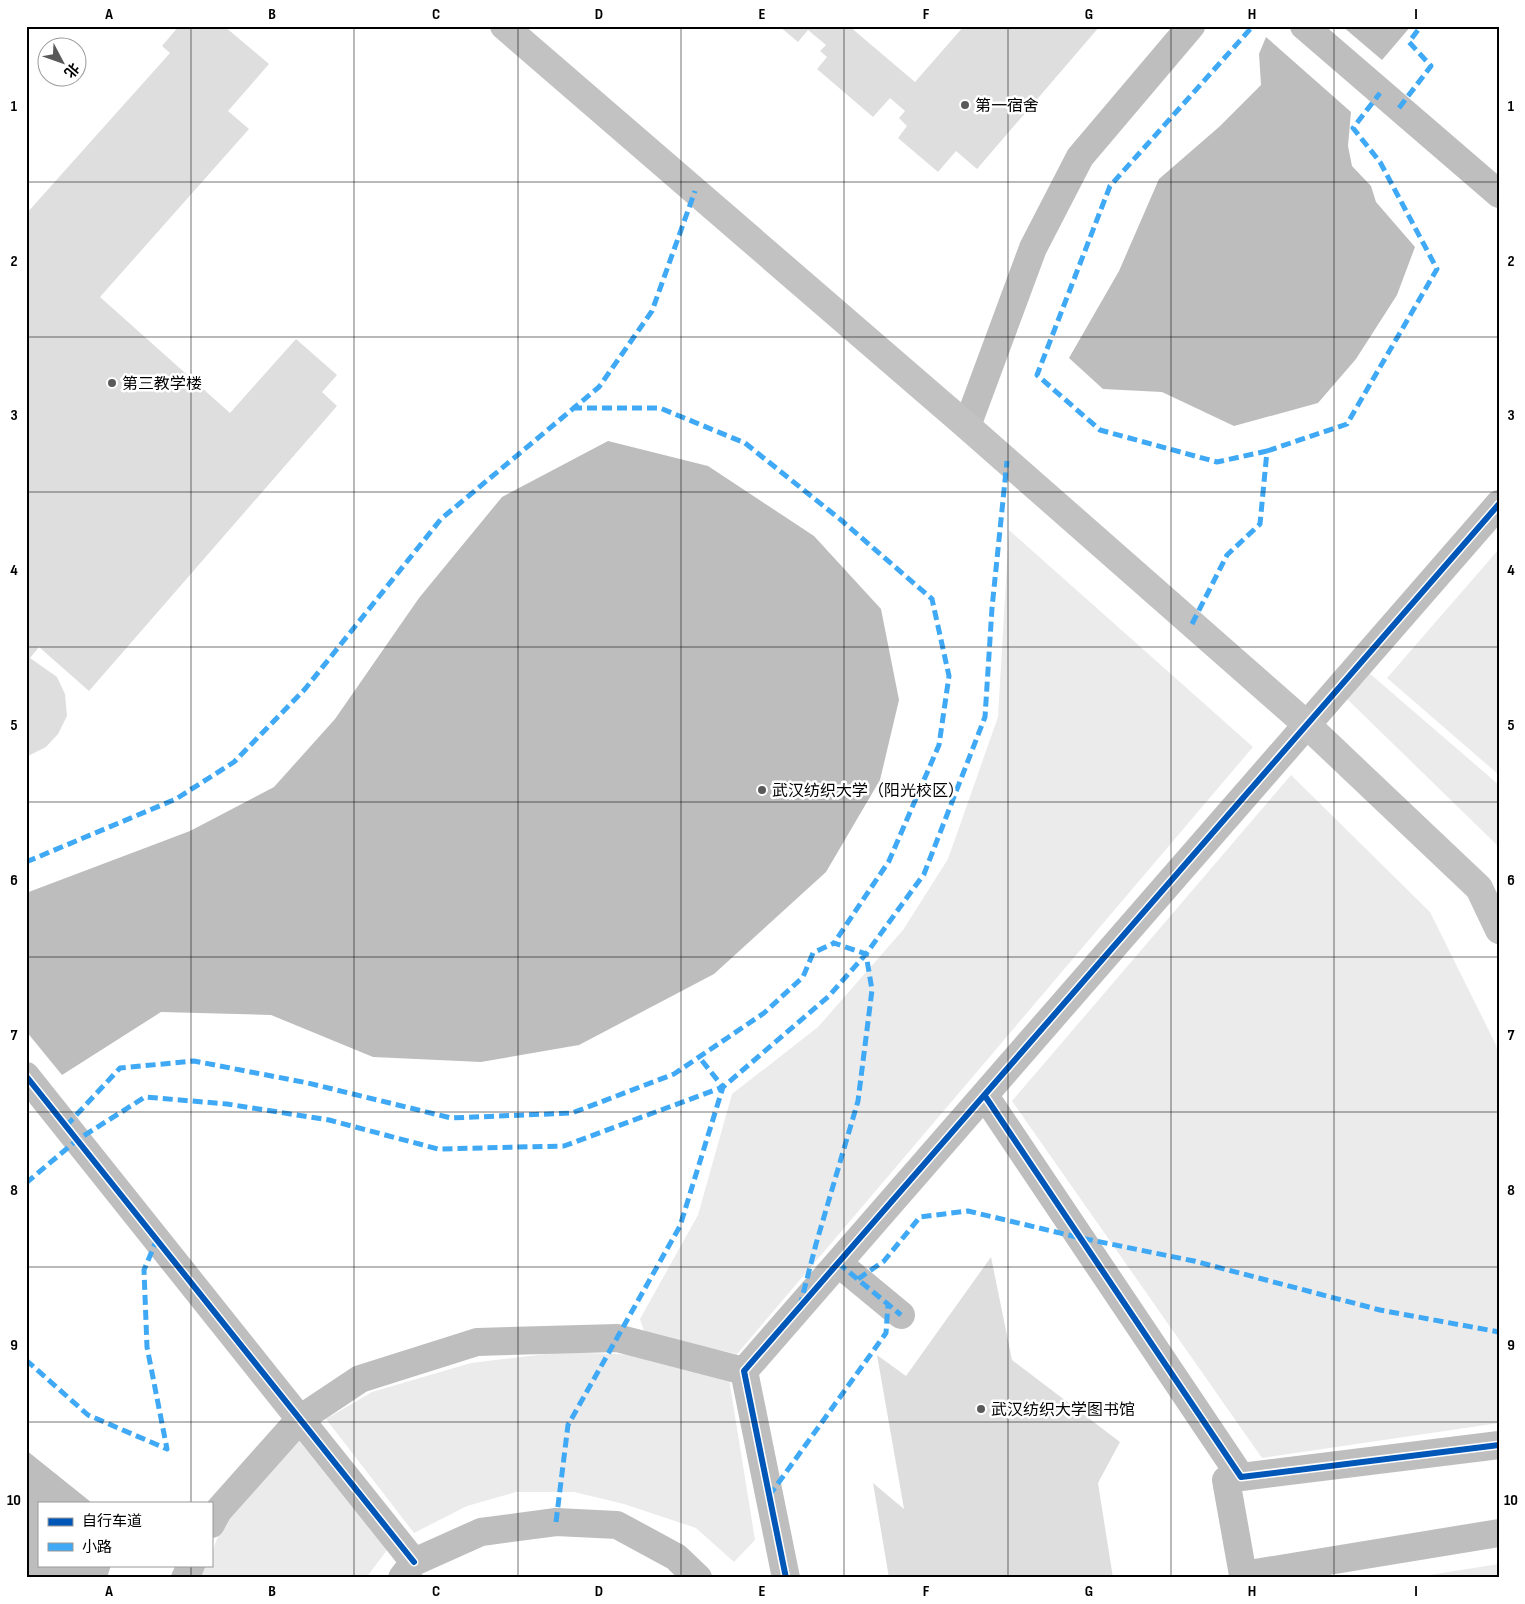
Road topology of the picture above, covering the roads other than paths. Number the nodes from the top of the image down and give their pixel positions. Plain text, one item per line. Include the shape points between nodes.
1 (504, 26) edge
2 (1191, 26) edge
3 (1304, 26) edge
4 (1499, 194) edge
5 (967, 426) junction
6 (1499, 504) edge
7 (1306, 724) junction
8 (1499, 930) edge
9 (26, 1076) edge
10 (985, 1096) junction
11 (838, 1263) junction
12 (901, 1314) dead end
13 (744, 1371) junction
14 (300, 1419) junction
15 (1499, 1445) edge
16 (1241, 1477) junction
17 (212, 1522) edge
18 (1499, 1533) edge
19 (191, 1566) edge
20 (408, 1570) edge
21 (185, 1578) edge
22 (698, 1578) edge
23 (786, 1578) edge

1 - 5 main road
2 - 5 street via 1080,157 1033,248
3 - 4 street
5 - 7 main road
6 - 7 street
7 - 8 main road via 1479,888
7 - 10 street
9 - 14 street
10 - 11 street
10 - 16 street
11 - 12 street
11 - 13 street
13 - 14 street via 617,1338 477,1342 360,1379
13 - 23 street
14 - 17 street via 218,1511
14 - 20 street
15 - 16 street
16 - 18 street via 1226,1480 1243,1575
19 - 21 street
20 - 22 street via 481,1532 556,1522 616,1526 676,1556

